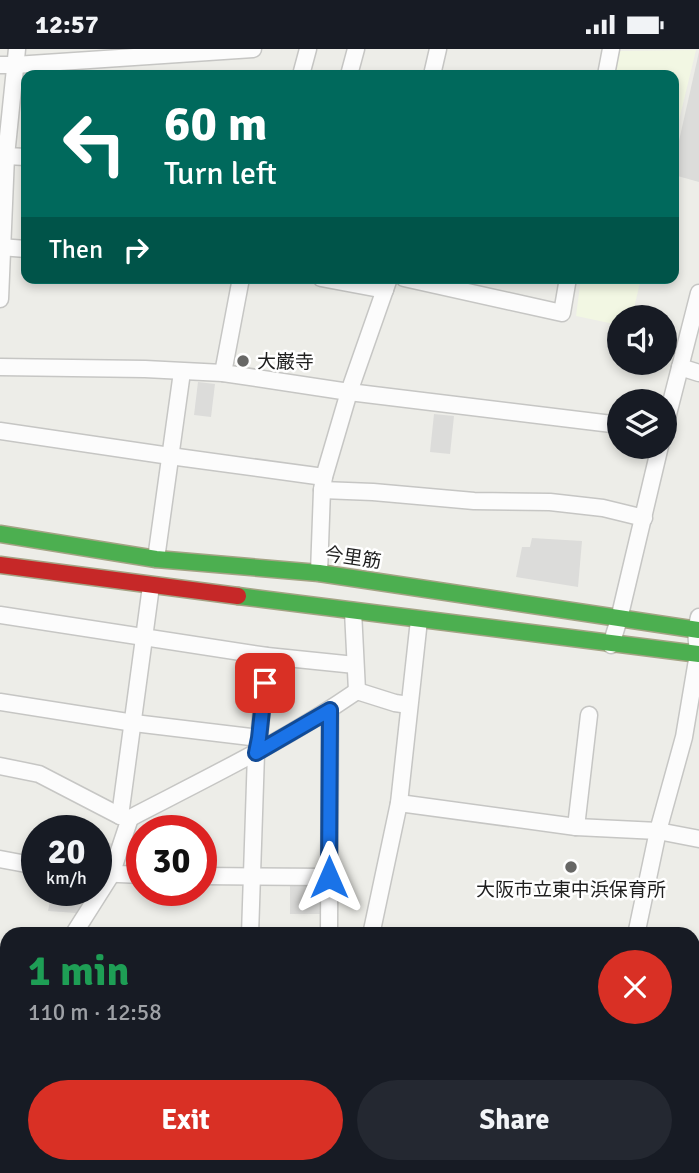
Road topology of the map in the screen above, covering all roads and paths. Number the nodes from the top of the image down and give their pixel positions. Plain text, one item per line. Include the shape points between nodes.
1 (253, 49) edge
2 (308, 49) edge
3 (356, 49) edge
4 (438, 49) edge
5 (611, 49) edge
6 (11, 60) edge
7 (303, 70) edge
8 (350, 70) edge
9 (433, 70) edge
10 (607, 70) edge
11 (6, 156) junction
12 (21, 157) edge
13 (1, 248) edge
14 (21, 249) edge
15 (240, 284) edge
16 (387, 284) edge
17 (431, 284) edge
18 (567, 284) edge
19 (699, 293) edge
20 (0, 299) edge
21 (0, 367) edge
22 (680, 367) junction
23 (181, 372) junction
24 (223, 373) junction
25 (699, 373) edge
26 (674, 389) edge
27 (349, 392) junction
28 (607, 423) edge
29 (0, 431) edge
30 (170, 456) junction
31 (657, 459) edge
32 (323, 483) junction
33 (644, 518) junction
34 (0, 534) edge
35 (156, 559) junction
36 (0, 565) edge
37 (319, 573) junction
38 (151, 586) junction
39 (353, 611) junction
40 (0, 615) edge
41 (620, 619) junction
42 (419, 620) junction
43 (698, 626) edge
44 (144, 637) junction
45 (611, 645) junction
46 (698, 654) edge
47 (267, 656) junction
48 (355, 665) junction
49 (357, 691) junction
50 (0, 702) edge
51 (409, 705) junction
52 (330, 710) junction
53 (589, 715) dead end
54 (134, 723) junction
55 (691, 739) edge
56 (257, 745) junction
57 (0, 766) edge
58 (399, 803) junction
59 (125, 817) junction
60 (576, 827) junction
61 (658, 831) junction
62 (699, 839) edge
63 (112, 852) edge
64 (0, 859) edge
65 (21, 863) edge
66 (217, 876) edge
67 (252, 877) junction
68 (329, 877) junction
69 (88, 906) edge
70 (77, 927) edge
71 (250, 927) edge
72 (329, 927) edge
73 (373, 927) edge
74 (638, 927) edge

1 - 6 street
2 - 7 street
3 - 8 street
4 - 9 street
5 - 10 street
6 - 11 street
11 - 12 street
11 - 13 street
13 - 14 street
13 - 20 street
15 - 24 street
16 - 27 street
17 - 18 street via 562,313
19 - 22 street
21 - 23 street
22 - 25 street
22 - 26 street
23 - 24 street
23 - 30 street
24 - 27 street
27 - 28 street
27 - 32 street
29 - 30 street
30 - 32 street
30 - 35 street
31 - 33 street
32 - 33 street via 474,501 550,502
32 - 37 street
33 - 41 street
34 - 35 main road, 今里筋
35 - 37 main road, 今里筋
36 - 38 main road
37 - 41 main road, 今里筋
38 - 39 main road
38 - 44 street
39 - 42 main road
39 - 48 street
40 - 44 street
41 - 43 main road, 今里筋
41 - 45 street
42 - 45 main road
42 - 51 street
43 - 46 street
44 - 47 street
44 - 54 street
45 - 46 main road
46 - 55 street
47 - 48 street
47 - 56 street
48 - 49 street
49 - 51 street
49 - 52 street
50 - 54 street
51 - 58 street
52 - 56 street
52 - 68 street
53 - 60 street
54 - 56 street
54 - 59 street
55 - 61 street
56 - 59 street
56 - 67 street
57 - 59 street via 39,774
58 - 60 street
58 - 73 street
59 - 63 street
60 - 61 street
61 - 62 street
61 - 74 street
64 - 65 street
66 - 67 street
67 - 68 street
67 - 71 street
68 - 72 street
69 - 70 street

